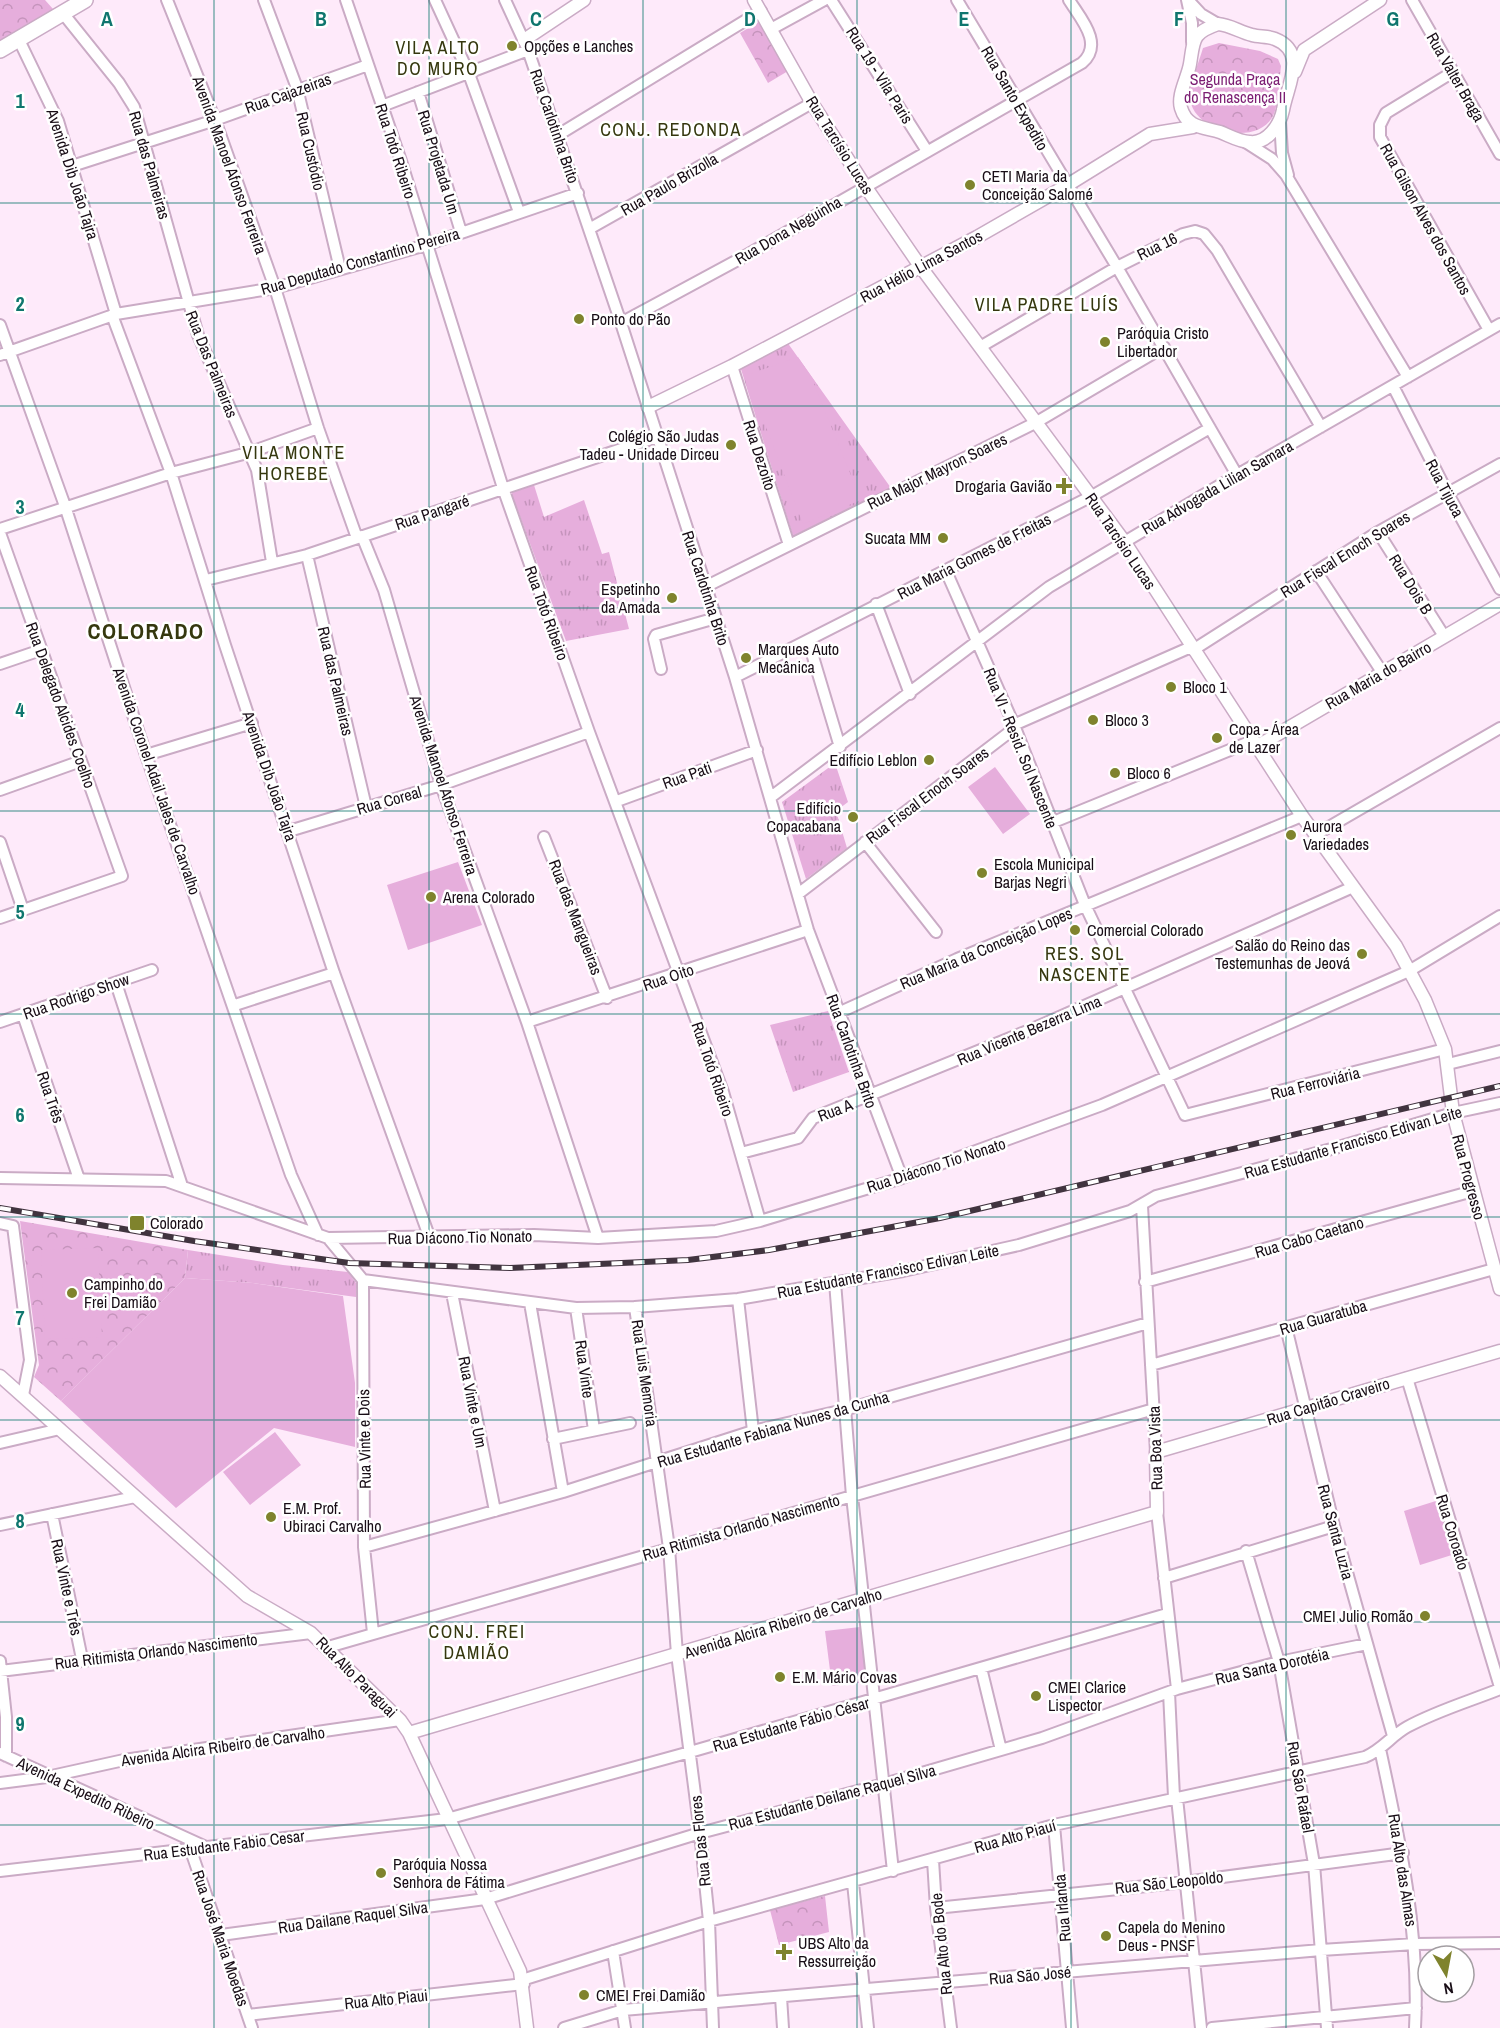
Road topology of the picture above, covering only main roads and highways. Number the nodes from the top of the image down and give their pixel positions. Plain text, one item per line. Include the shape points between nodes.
1 (85, 0) edge
2 (0, 50) edge

1 - 2 main road

